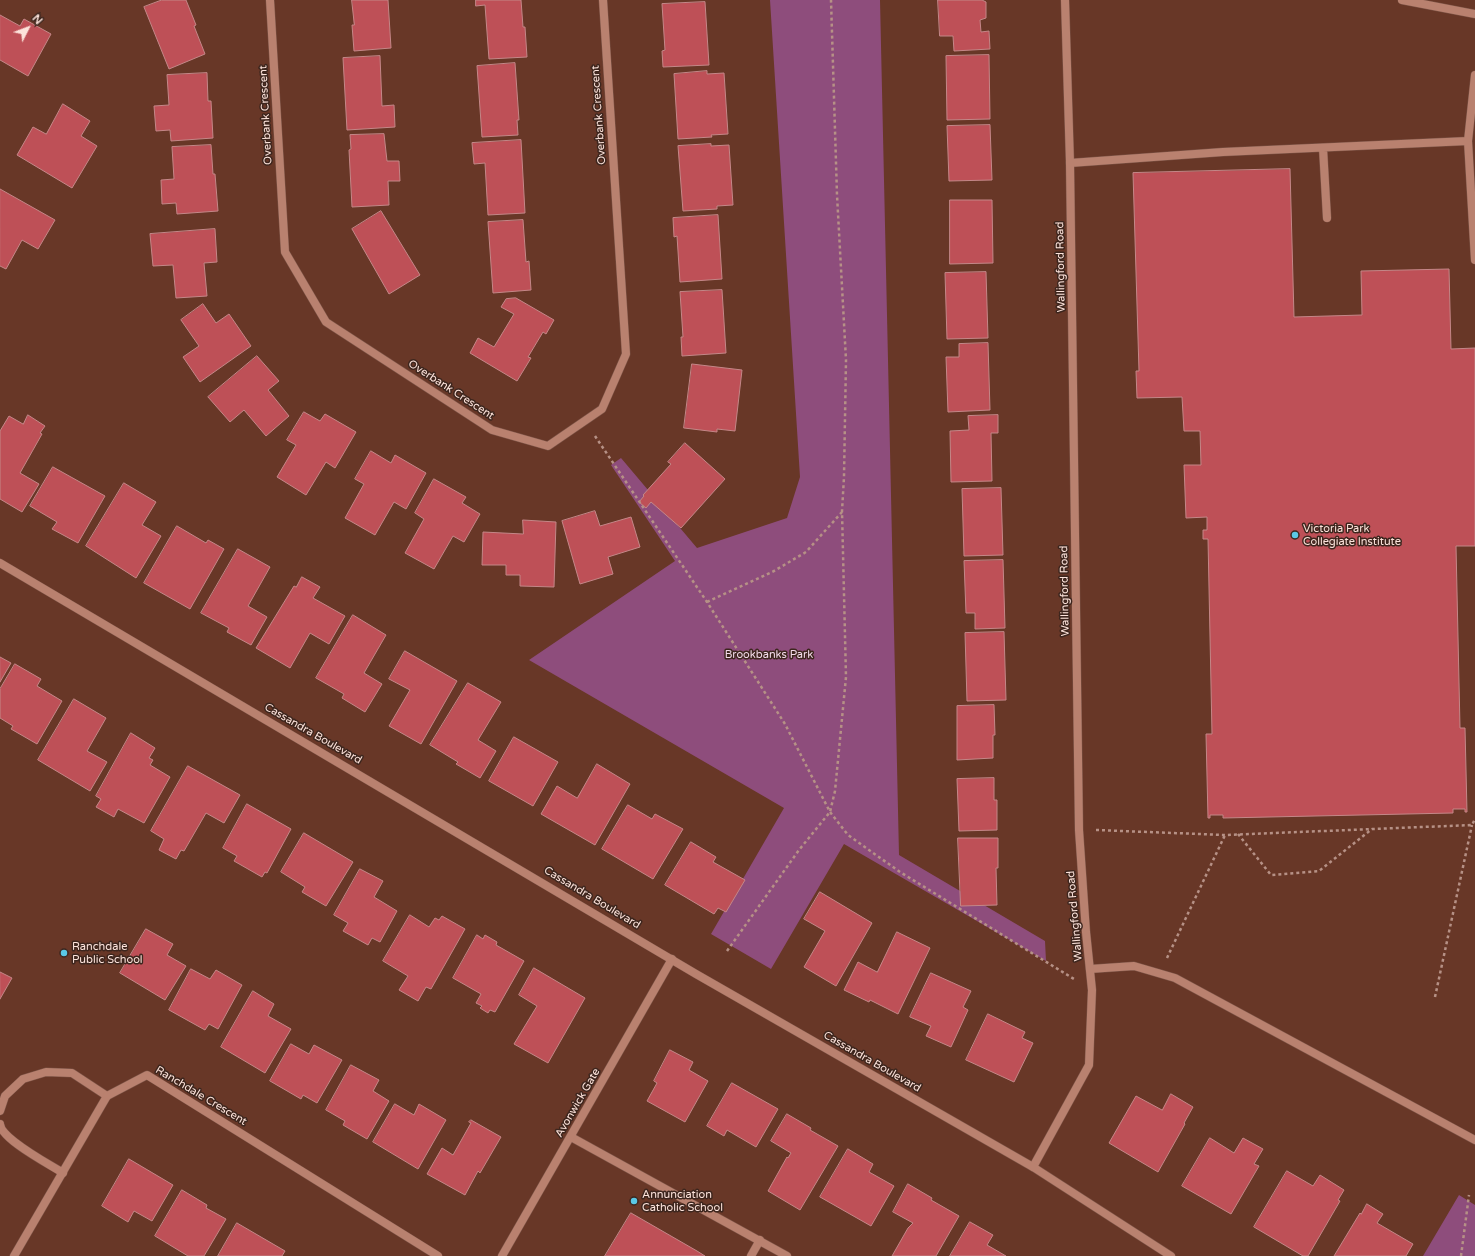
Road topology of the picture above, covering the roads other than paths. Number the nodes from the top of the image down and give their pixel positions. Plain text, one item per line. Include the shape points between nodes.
1 (270, 0) edge
2 (603, 0) edge
3 (1065, 0) edge
4 (1402, 0) edge
5 (1475, 14) edge
6 (1475, 75) edge
7 (1468, 141) junction
8 (1323, 148) junction
9 (1070, 163) junction
10 (1327, 218) dead end
11 (1475, 260) edge
12 (0, 563) edge
13 (672, 959) junction
14 (1090, 969) junction
15 (107, 1096) junction
16 (0, 1111) edge
17 (0, 1124) edge
18 (571, 1136) junction
19 (1475, 1140) edge
20 (1033, 1167) junction
21 (62, 1173) junction
22 (760, 1240) junction
23 (14, 1256) edge
24 (438, 1256) edge
25 (502, 1256) edge
26 (751, 1256) edge
27 (787, 1256) edge
28 (1171, 1256) edge

1 - 2 street, Overbank Crescent via 285,252 326,322 492,430 548,446 602,409 626,354
3 - 9 street, Wallingford Road
4 - 5 street
6 - 7 street
7 - 8 street
7 - 11 street
8 - 9 street
8 - 10 street
9 - 14 street, Wallingford Road via 1079,830
12 - 13 street, Cassandra Boulevard
13 - 18 street, Avonwick Gate
13 - 20 street, Cassandra Boulevard
14 - 19 street via 1134,966 1175,978
14 - 20 street, Wallingford Road via 1092,990 1089,1065
15 - 16 street via 72,1073 46,1072 23,1079 5,1096
15 - 21 street
15 - 24 street, Ranchdale Crescent via 147,1075
17 - 21 street via 0,1128 10,1139
18 - 22 street
18 - 25 street, Avonwick Gate
20 - 28 street, Cassandra Boulevard
21 - 23 street
22 - 26 street
22 - 27 street

